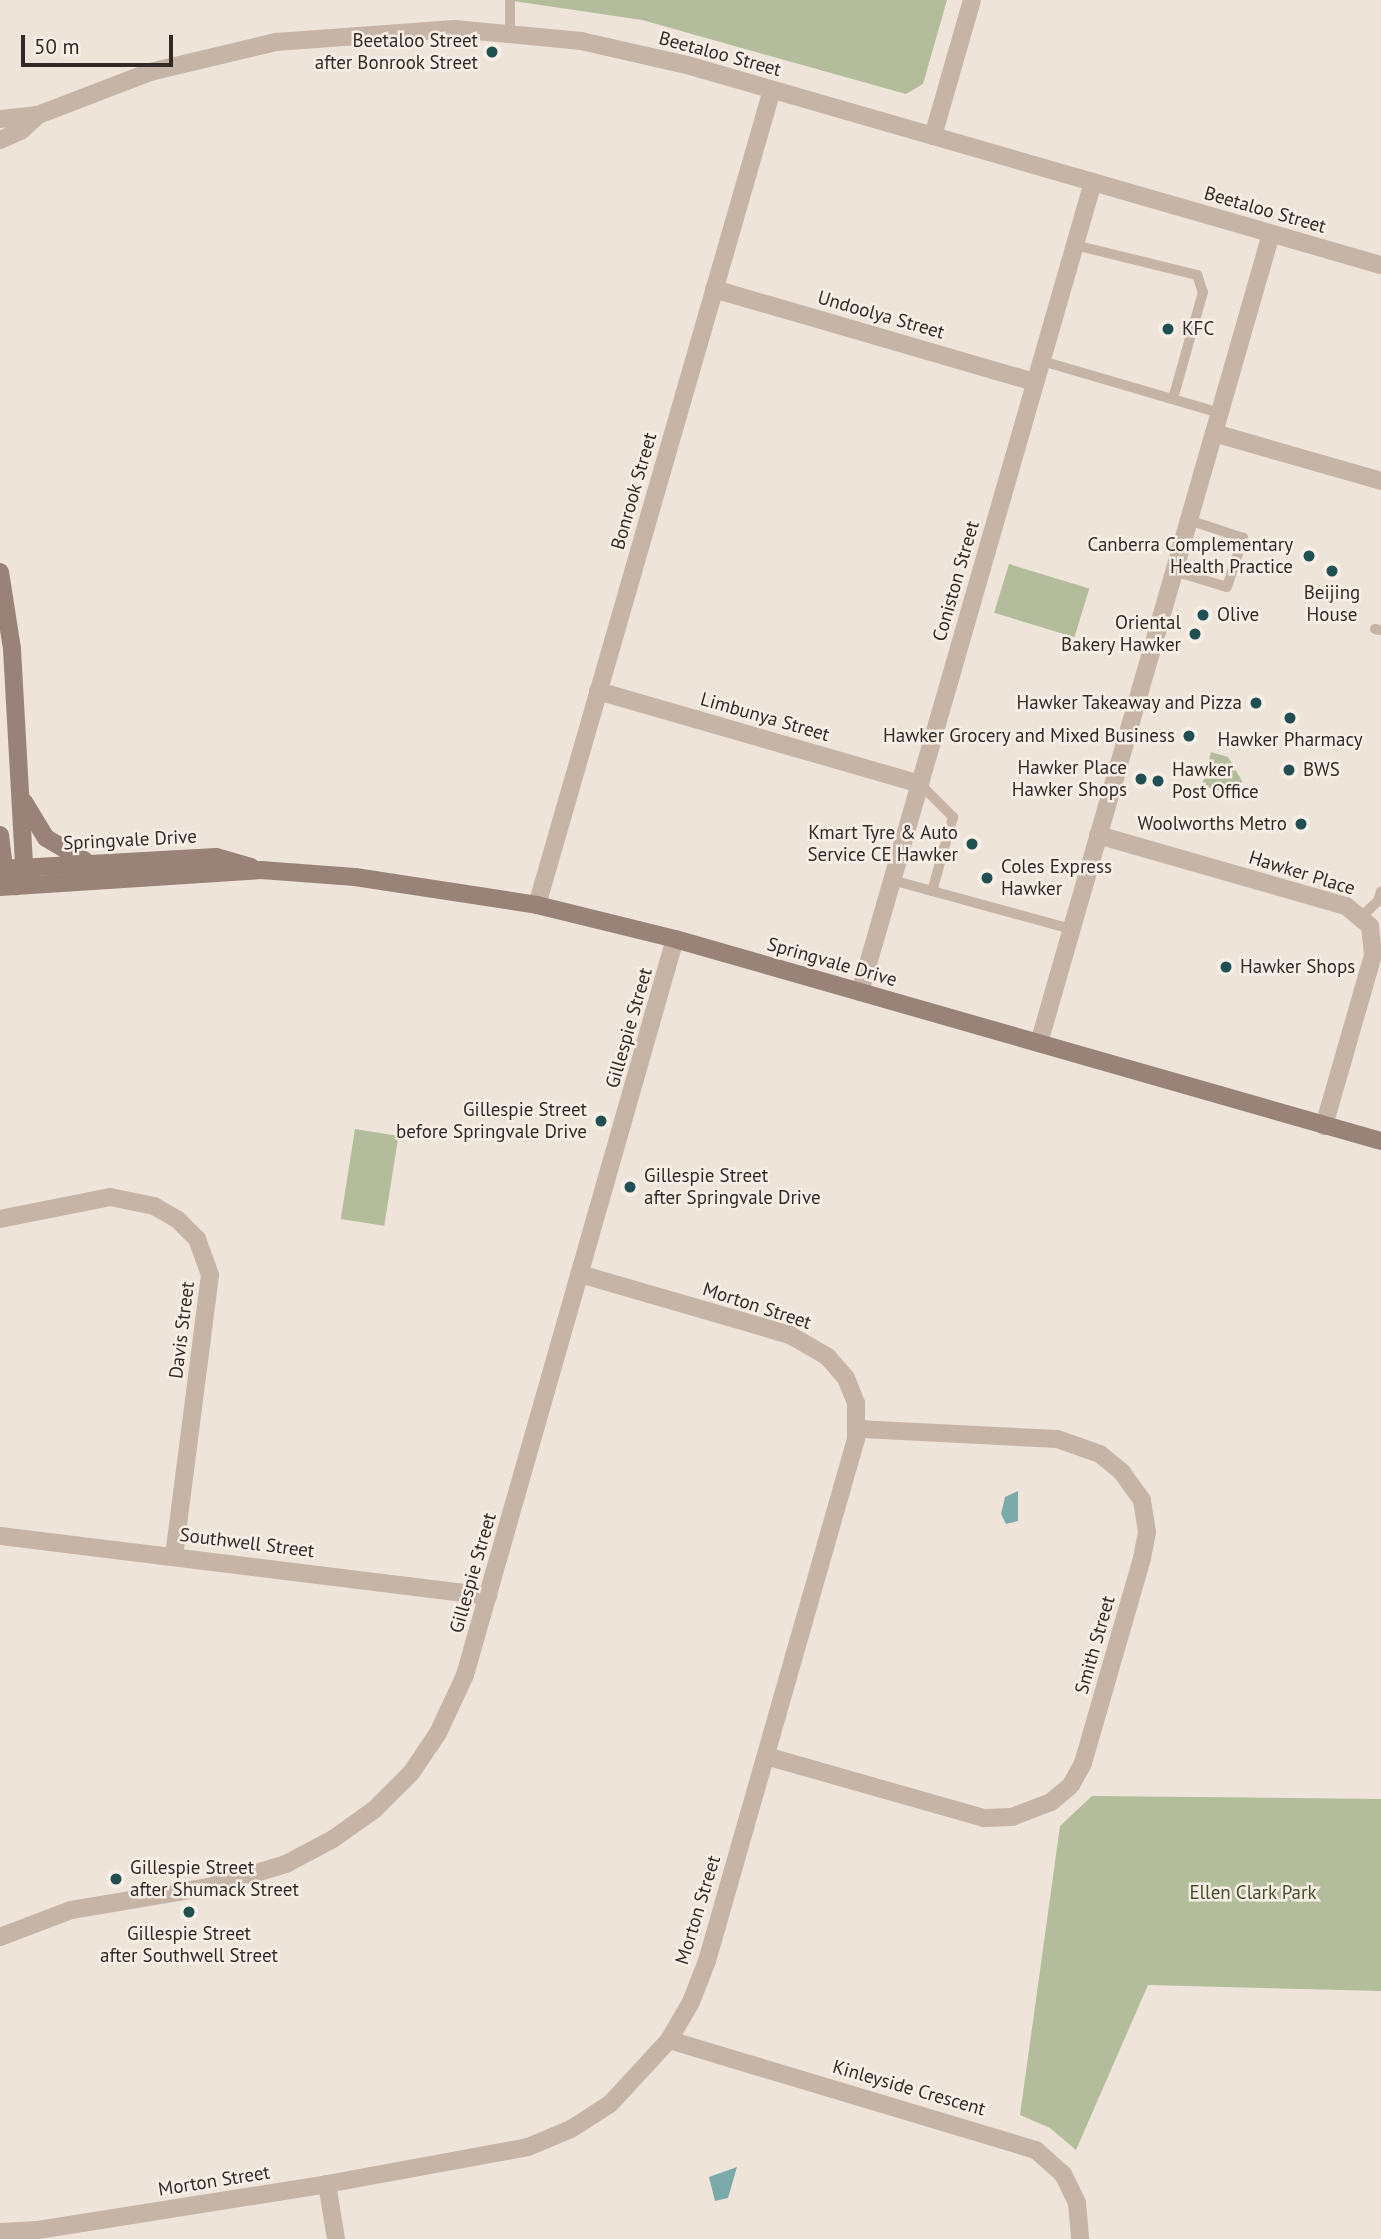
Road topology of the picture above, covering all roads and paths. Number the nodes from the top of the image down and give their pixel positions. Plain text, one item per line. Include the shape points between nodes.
1 (510, 0) edge
2 (972, 0) edge
3 (510, 35) junction
4 (772, 90) junction
5 (38, 114) junction
6 (0, 119) edge
7 (933, 136) junction
8 (0, 140) edge
9 (1093, 182) junction
10 (1271, 234) junction
11 (1075, 245) junction
12 (1381, 265) edge
13 (714, 289) junction
14 (1041, 361) junction
15 (1035, 382) junction
16 (1173, 399) junction
17 (1220, 413) junction
18 (1214, 433) junction
19 (1381, 481) edge
20 (1189, 520) junction
21 (1174, 570) junction
22 (0, 572) edge
23 (598, 691) junction
24 (920, 784) junction
25 (20, 793) junction
26 (0, 835) edge
27 (1098, 835) junction
28 (85, 862) junction
29 (24, 867) junction
30 (2, 869) edge
31 (261, 870) junction
32 (892, 880) junction
33 (8, 887) edge
34 (933, 891) junction
35 (1381, 891) edge
36 (537, 905) junction
37 (1362, 916) junction
38 (1071, 929) junction
39 (675, 939) junction
40 (860, 992) junction
41 (1038, 1044) junction
42 (1324, 1126) junction
43 (1381, 1141) edge
44 (0, 1219) edge
45 (580, 1274) junction
46 (857, 1429) junction
47 (0, 1536) edge
48 (174, 1555) junction
49 (488, 1596) junction
50 (766, 1756) junction
51 (0, 1937) edge
52 (669, 2040) junction
53 (327, 2184) junction
54 (0, 2232) edge
55 (336, 2239) edge
56 (1080, 2239) edge

1 - 3 lane
2 - 7 street
3 - 4 street, Beetaloo Street via 581,41
3 - 5 street, Beetaloo Street via 410,30 276,42 150,72
4 - 7 street, Beetaloo Street
4 - 13 street, Bonrook Street
5 - 6 street, Beetaloo Street
5 - 8 street, Beetaloo Street via 22,130
7 - 9 street, Beetaloo Street
9 - 10 street, Beetaloo Street
9 - 11 street, Coniston Street
10 - 12 street, Beetaloo Street
10 - 17 street
11 - 14 street, Coniston Street
11 - 16 lane via 1197,275 1203,292
13 - 15 street, Undoolya Street
13 - 23 street, Bonrook Street
14 - 15 street, Coniston Street
14 - 16 lane
15 - 24 street, Coniston Street
16 - 17 lane
17 - 18 street
18 - 19 street
18 - 20 street
20 - 21 street
20 - 21 lane via 1242,538 1227,587
21 - 27 street
22 - 25 main road via 12,649
23 - 24 street, Limbunya Street
23 - 36 street, Bonrook Street
24 - 32 street, Coniston Street
24 - 34 lane via 953,817
25 - 28 main road via 46,838
25 - 29 main road
26 - 30 main road
27 - 37 street, Hawker Place via 1346,906
27 - 38 street
28 - 29 main road, Springvale Drive
28 - 31 main road, Springvale Drive via 216,857
29 - 30 main road, Springvale Drive
29 - 33 main road
30 - 33 main road
31 - 33 main road, Springvale Drive
31 - 36 main road, Springvale Drive via 369,878
32 - 34 lane
32 - 40 street, Coniston Street
34 - 38 lane
35 - 37 lane via 1378,901
36 - 39 main road, Springvale Drive
37 - 42 street, Hawker Place via 1375,940 1373,955
38 - 41 street
39 - 40 main road, Springvale Drive
39 - 45 street, Gillespie Street
40 - 41 main road, Springvale Drive
41 - 42 main road, Springvale Drive
42 - 43 main road, Springvale Drive
44 - 48 street, Davis Street via 110,1197 154,1206 178,1220 197,1239 210,1275
45 - 46 street, Morton Street via 790,1335 817,1348 846,1378 856,1403
45 - 49 street, Gillespie Street
46 - 50 street, Morton Street
46 - 50 street, Smith Street via 1057,1439 1100,1454 1122,1472 1142,1500 1147,1532 1142,1558 1083,1763 1071,1784 1051,1802 1019,1815 984,1818
47 - 48 street, Southwell Street
48 - 49 street, Southwell Street
49 - 51 street, Gillespie Street via 463,1681 438,1733 411,1773 376,1809 333,1839 261,1873 209,1887 71,1910
50 - 52 street, Morton Street via 707,1961
52 - 53 street, Morton Street via 610,2104 571,2129 528,2147
52 - 56 street, Kinleyside Crescent via 1036,2150 1063,2174 1072,2193
53 - 54 street, Morton Street via 38,2230
53 - 55 street

